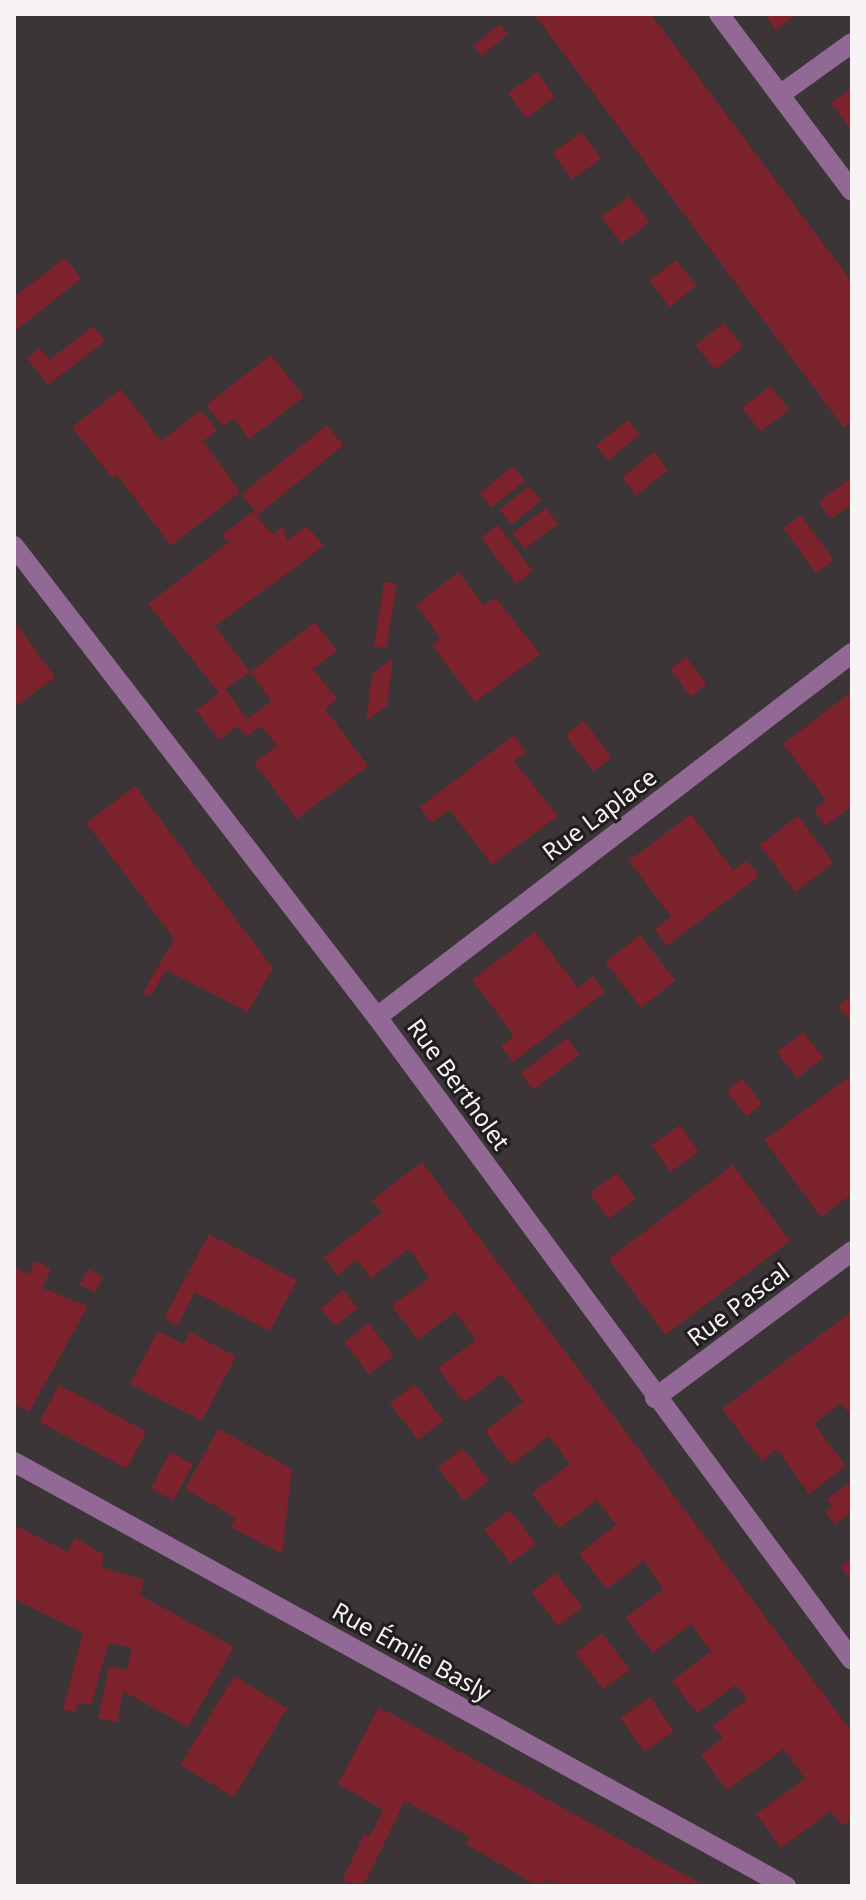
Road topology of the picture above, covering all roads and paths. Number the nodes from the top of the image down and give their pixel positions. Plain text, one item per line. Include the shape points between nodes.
1 (719, 14) edge
2 (852, 43) edge
3 (781, 94) junction
4 (852, 191) edge
5 (14, 546) edge
6 (852, 653) edge
7 (377, 1017) junction
8 (852, 1251) edge
9 (655, 1398) junction
10 (14, 1462) edge
11 (852, 1660) edge
12 (786, 1886) edge

1 - 3 street
2 - 3 street
3 - 4 street
5 - 7 street, Rue Bertholet
6 - 7 street, Rue Laplace
7 - 9 street, Rue Bertholet
8 - 9 street, Rue Pascal
9 - 11 street, Rue Bertholet
10 - 12 street, Rue Émile Basly

